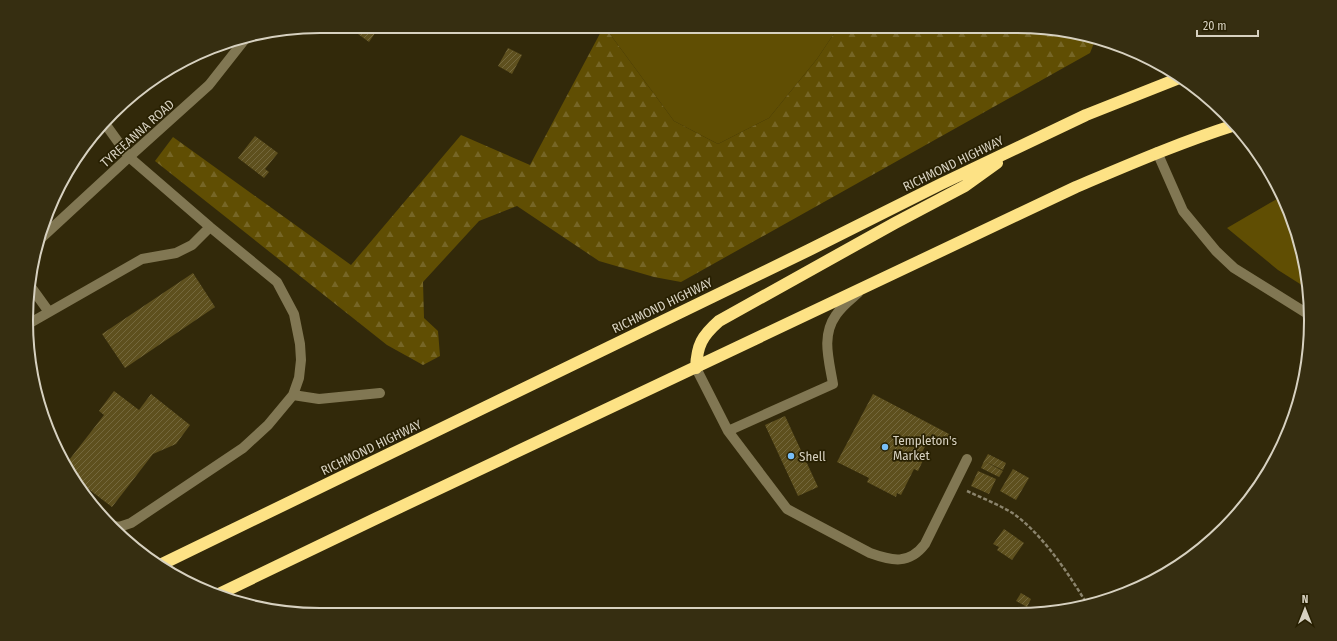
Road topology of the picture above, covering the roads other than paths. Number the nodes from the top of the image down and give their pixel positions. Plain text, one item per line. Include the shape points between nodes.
1 (241, 44) edge
2 (1174, 80) edge
3 (108, 127) edge
4 (1229, 127) edge
5 (1024, 144) junction
6 (1157, 152) junction
7 (129, 157) junction
8 (210, 227) junction
9 (47, 233) edge
10 (862, 289) junction
11 (35, 292) edge
12 (48, 312) junction
13 (1304, 312) edge
14 (33, 321) edge
15 (696, 368) junction
16 (380, 394) dead end
17 (294, 395) junction
18 (728, 431) junction
19 (967, 459) dead end
20 (120, 527) edge
21 (165, 562) edge
22 (226, 592) edge

1 - 7 street, TYREEANNA ROAD via 209,85
2 - 5 highway, RICHMOND HIGHWAY via 1086,115
3 - 7 street
4 - 6 highway
5 - 15 highway via 965,186 895,222 719,321 703,337 699,345
5 - 21 highway, RICHMOND HIGHWAY
6 - 10 highway via 1076,187
6 - 13 street via 1183,211 1216,251 1234,268
7 - 8 street
7 - 9 street, TYREEANNA ROAD
8 - 12 street via 192,245 176,253 142,259
8 - 17 street via 277,282 294,314 301,360
10 - 15 highway
10 - 18 street via 836,315 828,331 827,349 833,384
11 - 12 street
12 - 14 street
15 - 18 street
15 - 22 highway
16 - 17 street via 319,399
17 - 20 street via 268,425 243,448 131,524
18 - 19 street via 787,509 870,553 894,560 909,558 925,544

